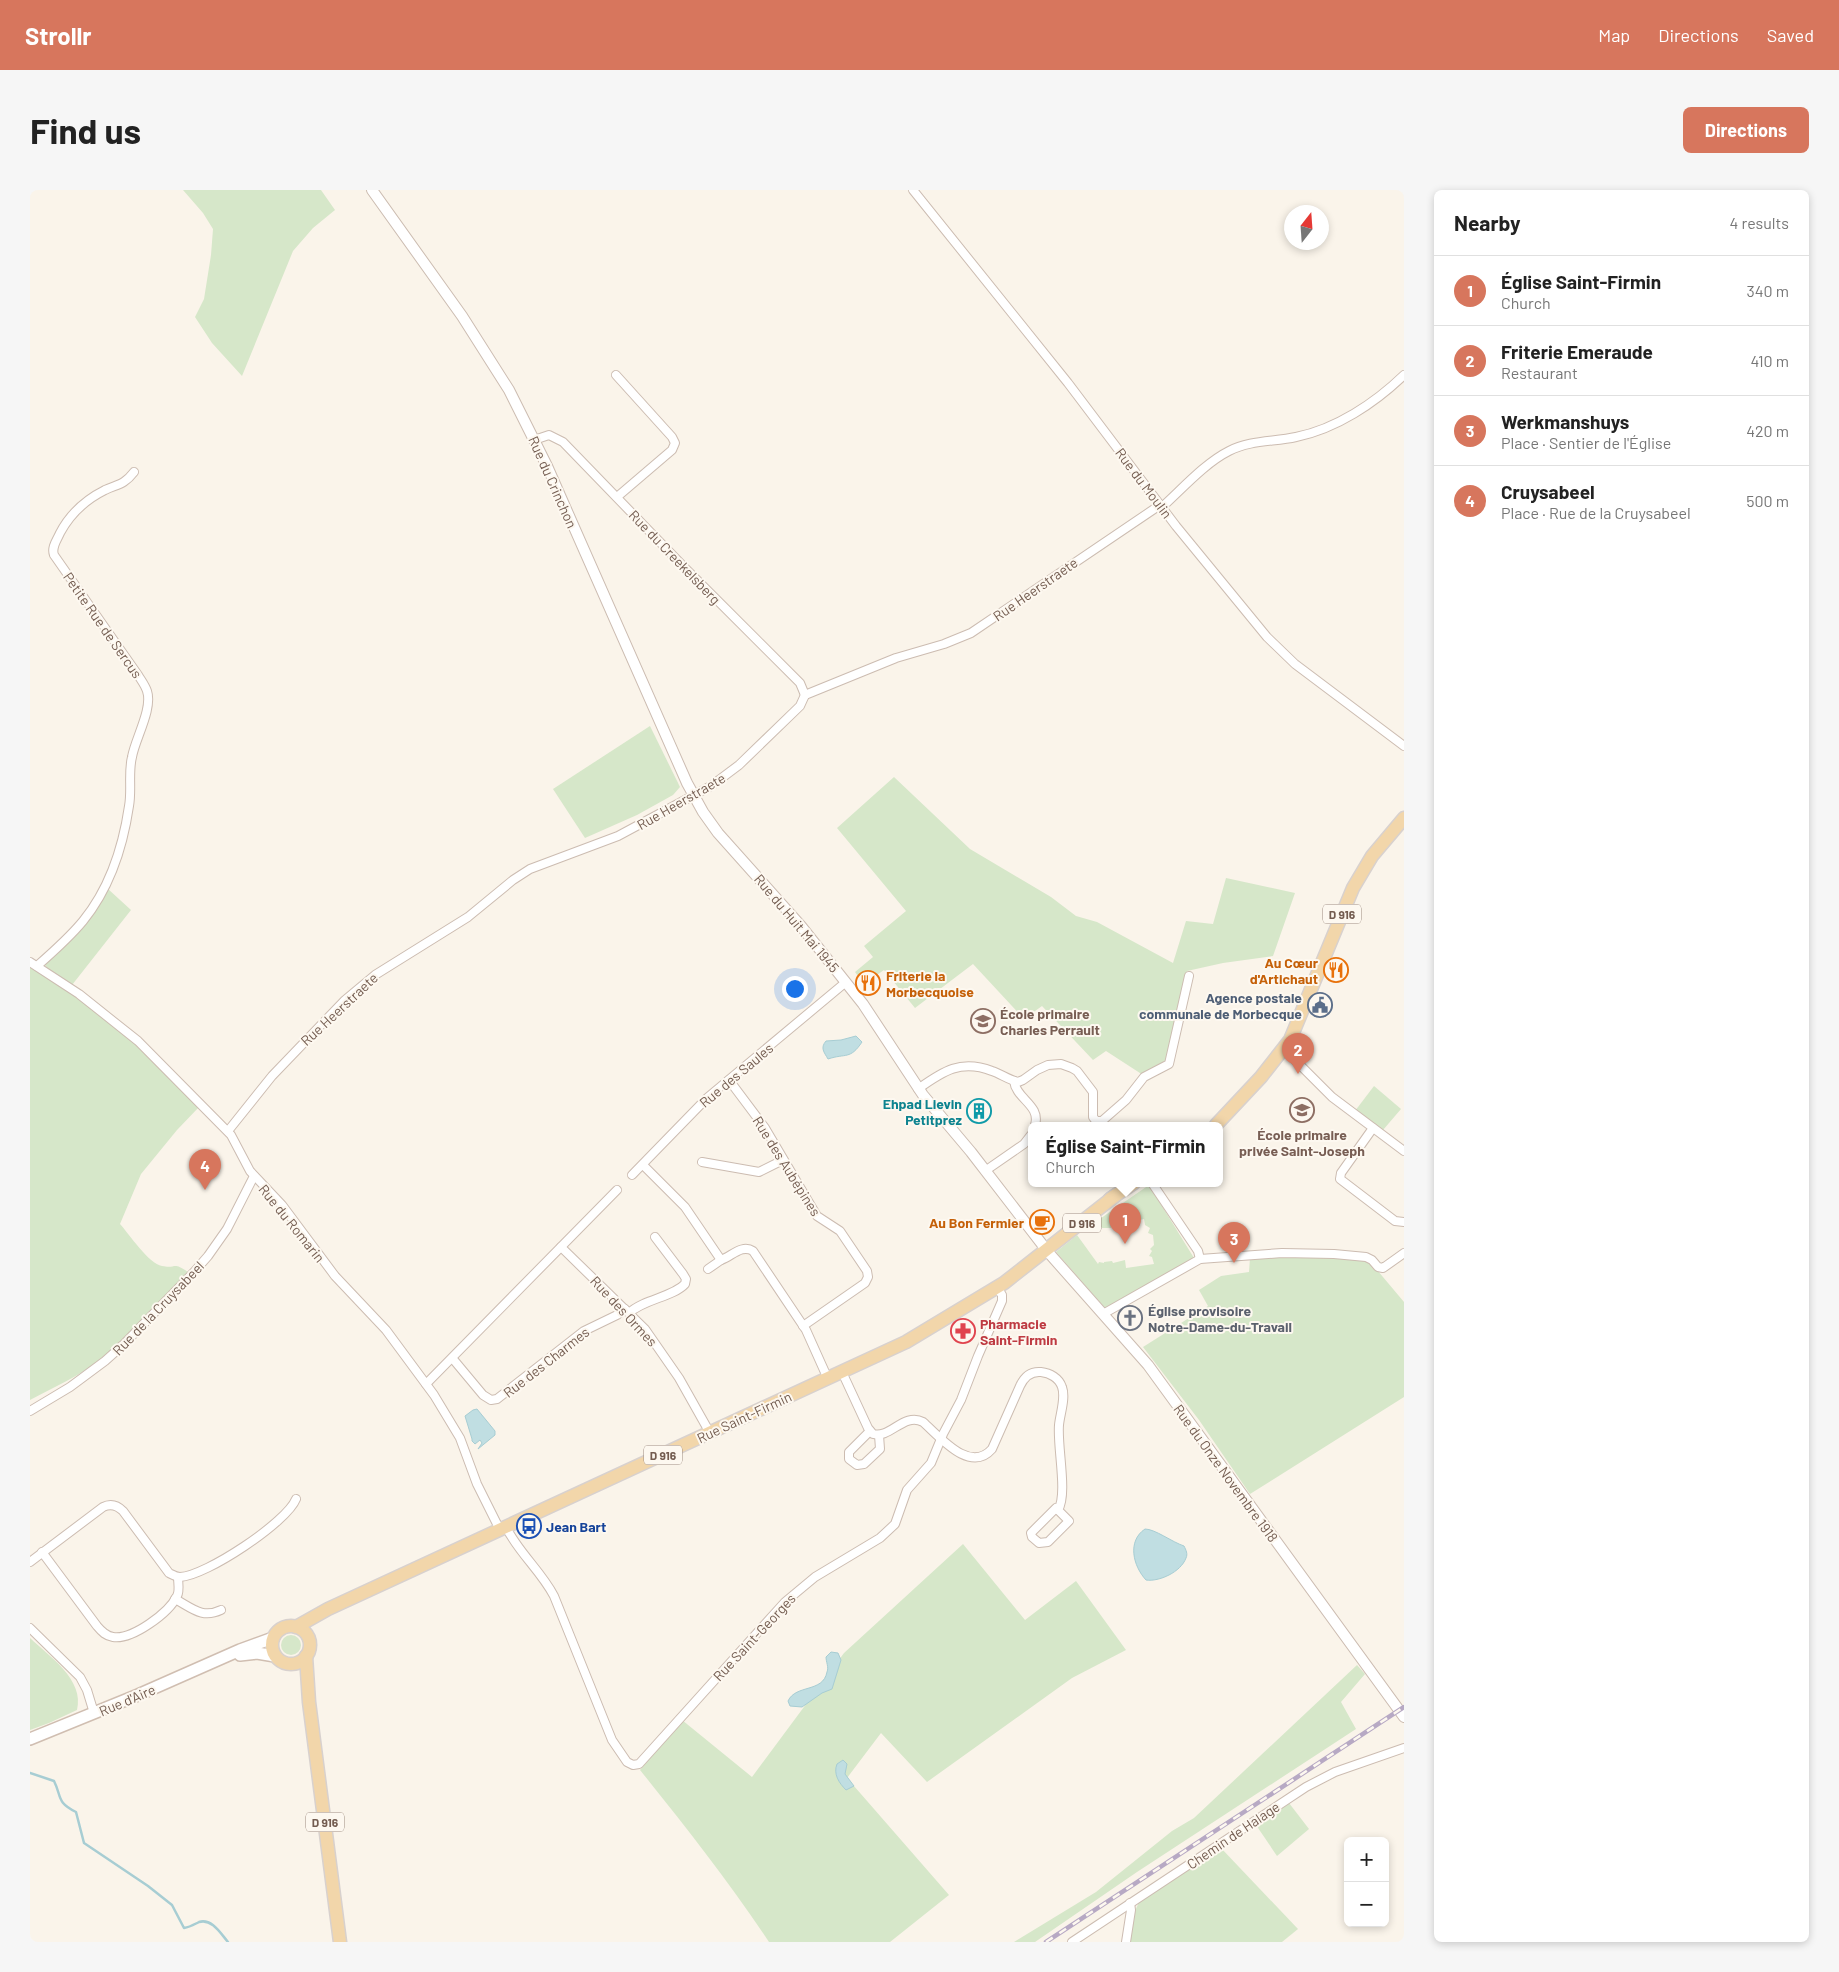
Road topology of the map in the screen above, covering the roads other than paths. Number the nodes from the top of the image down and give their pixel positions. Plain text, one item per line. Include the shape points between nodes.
1 (372, 190) edge
2 (914, 190) edge
3 (616, 375) dead end
4 (1404, 375) edge
5 (534, 440) junction
6 (134, 472) dead end
7 (617, 497) junction
8 (1161, 506) junction
9 (805, 695) junction
10 (1404, 746) edge
11 (694, 796) junction
12 (1404, 818) edge
13 (33, 964) edge
14 (1189, 976) dead end
15 (846, 982) junction
16 (1284, 1049) junction
17 (729, 1080) junction
18 (1014, 1081) junction
19 (918, 1089) junction
20 (1036, 1122) edge
21 (1219, 1122) edge
22 (1373, 1128) junction
23 (228, 1131) junction
24 (1028, 1139) edge
25 (1404, 1151) edge
26 (783, 1160) junction
27 (702, 1162) dead end
28 (643, 1165) junction
29 (985, 1171) junction
30 (632, 1175) dead end
31 (254, 1176) junction
32 (1128, 1187) edge
33 (1155, 1187) edge
34 (617, 1190) dead end
35 (1404, 1222) edge
36 (655, 1237) dead end
37 (561, 1247) junction
38 (1044, 1248) junction
39 (1404, 1253) edge
40 (1200, 1259) junction
41 (721, 1260) junction
42 (708, 1269) dead end
43 (996, 1286) junction
44 (627, 1311) junction
45 (1103, 1314) junction
46 (803, 1326) junction
47 (453, 1358) junction
48 (842, 1372) junction
49 (828, 1379) junction
50 (426, 1384) junction
51 (30, 1411) edge
52 (870, 1431) junction
53 (710, 1433) junction
54 (879, 1435) junction
55 (941, 1438) junction
56 (296, 1499) dead end
57 (1058, 1510) junction
58 (503, 1528) junction
59 (42, 1552) junction
60 (30, 1562) edge
61 (178, 1577) junction
62 (176, 1599) junction
63 (340, 1604) junction
64 (221, 1610) dead end
65 (296, 1627) junction
66 (30, 1628) edge
67 (273, 1638) junction
68 (309, 1640) junction
69 (275, 1656) junction
70 (306, 1656) junction
71 (224, 1658) junction
72 (288, 1664) junction
73 (309, 1702) junction
74 (94, 1713) junction
75 (1401, 1714) edge
76 (30, 1739) edge
77 (1404, 1748) edge
78 (1130, 1903) junction
79 (340, 1942) edge
80 (1072, 1942) edge
81 (1126, 1942) edge

1 - 5 street, Rue du Crinchon via 473,331 509,390
2 - 8 street, Rue du Moulin via 1073,389
3 - 7 street via 674,443 672,450
4 - 8 street, Rue Heerstraete via 1369,403 1325,428 1304,436 1228,451
5 - 7 street, Rue du Creekelsberg via 549,435 560,439
5 - 11 street, Rue du Crinchon
6 - 13 street, Petite Rue de Sercus via 124,483 105,490 81,506 53,547 54,555 145,686 148,707 132,755 129,809 110,877 82,922
7 - 9 street, Rue du Creekelsberg via 800,682
8 - 9 street, Rue Heerstraete via 971,633 896,658
8 - 10 street, Rue du Moulin via 1274,644 1295,664
9 - 11 street, Rue Heerstraete via 800,706 739,765
11 - 15 street, Rue du Huit Mai 1945 via 718,833
11 - 23 street, Rue Heerstraete via 618,836 530,869 468,917 375,975 345,1000 272,1076
12 - 16 main road, D 916 via 1372,856 1353,888
13 - 23 street, Rue du Romarin via 85,998 143,1046
14 - 18 street via 1169,1064 1144,1077 1126,1100 1102,1121 1093,1117 1092,1089 1072,1068 1048,1065 1021,1081
15 - 17 street, Rue des Saules
15 - 19 street, Rue du Huit Mai 1945 via 879,1026
16 - 21 main road, D 916
16 - 22 street via 1326,1092
17 - 26 street, Rue des Aubépines via 762,1124
17 - 28 street, Rue des Saules via 697,1108
18 - 19 street via 982,1068 964,1066 945,1071
18 - 20 street via 1035,1112
19 - 29 street, Rue du Huit Mai 1945
22 - 25 street
22 - 35 street via 1339,1177 1395,1221
23 - 31 street, Rue du Romarin
24 - 29 street
26 - 27 street via 756,1172
26 - 46 street, Rue des Aubépines via 816,1216 840,1230 868,1275 867,1282
28 - 30 street, Rue des Saules
28 - 41 street via 685,1207
29 - 38 street, Rue du Huit Mai 1945
31 - 50 street, Rue du Romarin via 282,1205 335,1276 386,1330
31 - 51 street, Rue de la Cruysabeel via 227,1229 194,1272 118,1350 77,1382
32 - 38 main road, D 916 via 1060,1230
33 - 40 street via 1198,1251
34 - 37 street
36 - 44 street, Rue des Charmes via 683,1274 685,1284
37 - 44 street, Rue des Ormes
37 - 47 street
38 - 43 main road, Rue Saint-Firmin / D 916
38 - 45 street, Rue du Onze Novembre 1918
39 - 40 street via 1383,1268 1368,1257 1338,1254 1282,1253
40 - 45 street
41 - 42 street
41 - 46 street via 743,1249 753,1251
43 - 48 main road, Rue Saint-Firmin / D 916 via 914,1338
43 - 55 street, Rue Saint-Georges via 1002,1304
44 - 47 street, Rue des Charmes via 584,1331 497,1399 491,1400 483,1395
44 - 53 street, Rue des Ormes via 676,1373
45 - 75 street, Rue du Onze Novembre 1918 via 1148,1365
46 - 49 street
47 - 50 street
48 - 49 main road, Rue Saint-Firmin / D 916
48 - 52 street
49 - 53 main road, Rue Saint-Firmin / D 916
50 - 58 street, Rue du Romarin via 460,1438 477,1484
52 - 54 street
52 - 54 street via 849,1452 848,1457 857,1465 864,1464 880,1449
53 - 58 main road, Rue Saint-Firmin / D 916
54 - 55 street via 913,1419 923,1422
55 - 57 street via 967,1457 984,1456 992,1449 1024,1379 1035,1372 1052,1376 1059,1381 1063,1392 1058,1437 1062,1499
55 - 58 street, Rue Saint-Georges via 931,1463 907,1490 892,1528 815,1576 785,1602 639,1764 633,1765 624,1759 608,1732 551,1590
56 - 61 street via 289,1512 231,1556
57 - 57 street via 1056,1508 1032,1531 1031,1535 1038,1542 1046,1543 1068,1521
58 - 63 main road, Rue Saint-Firmin / D 916
59 - 60 street
59 - 61 street via 103,1506 115,1505 123,1511 169,1573
59 - 62 street via 97,1626 109,1636 121,1637 150,1624
61 - 62 street
62 - 64 street via 204,1614
63 - 65 main road, Rue Saint-Firmin / D 916
63 - 68 main road, Rue Saint-Firmin / D 916 via 318,1624
65 - 67 main road via 284,1627
65 - 68 main road via 304,1631
66 - 74 street via 80,1677
67 - 69 main road
67 - 71 main road, Rue d'Aire
68 - 70 main road
69 - 71 main road, Rue d'Aire via 254,1653
69 - 72 main road
70 - 72 main road
70 - 73 main road, D 916
71 - 74 main road, Rue d'Aire
72 - 73 main road, D 916 via 298,1675
73 - 79 main road, D 916
74 - 76 main road, Rue d'Aire
77 - 78 street, Chemin de Halage via 1335,1772 1311,1784
78 - 80 street, Chemin de Halage
78 - 81 street via 1132,1910

